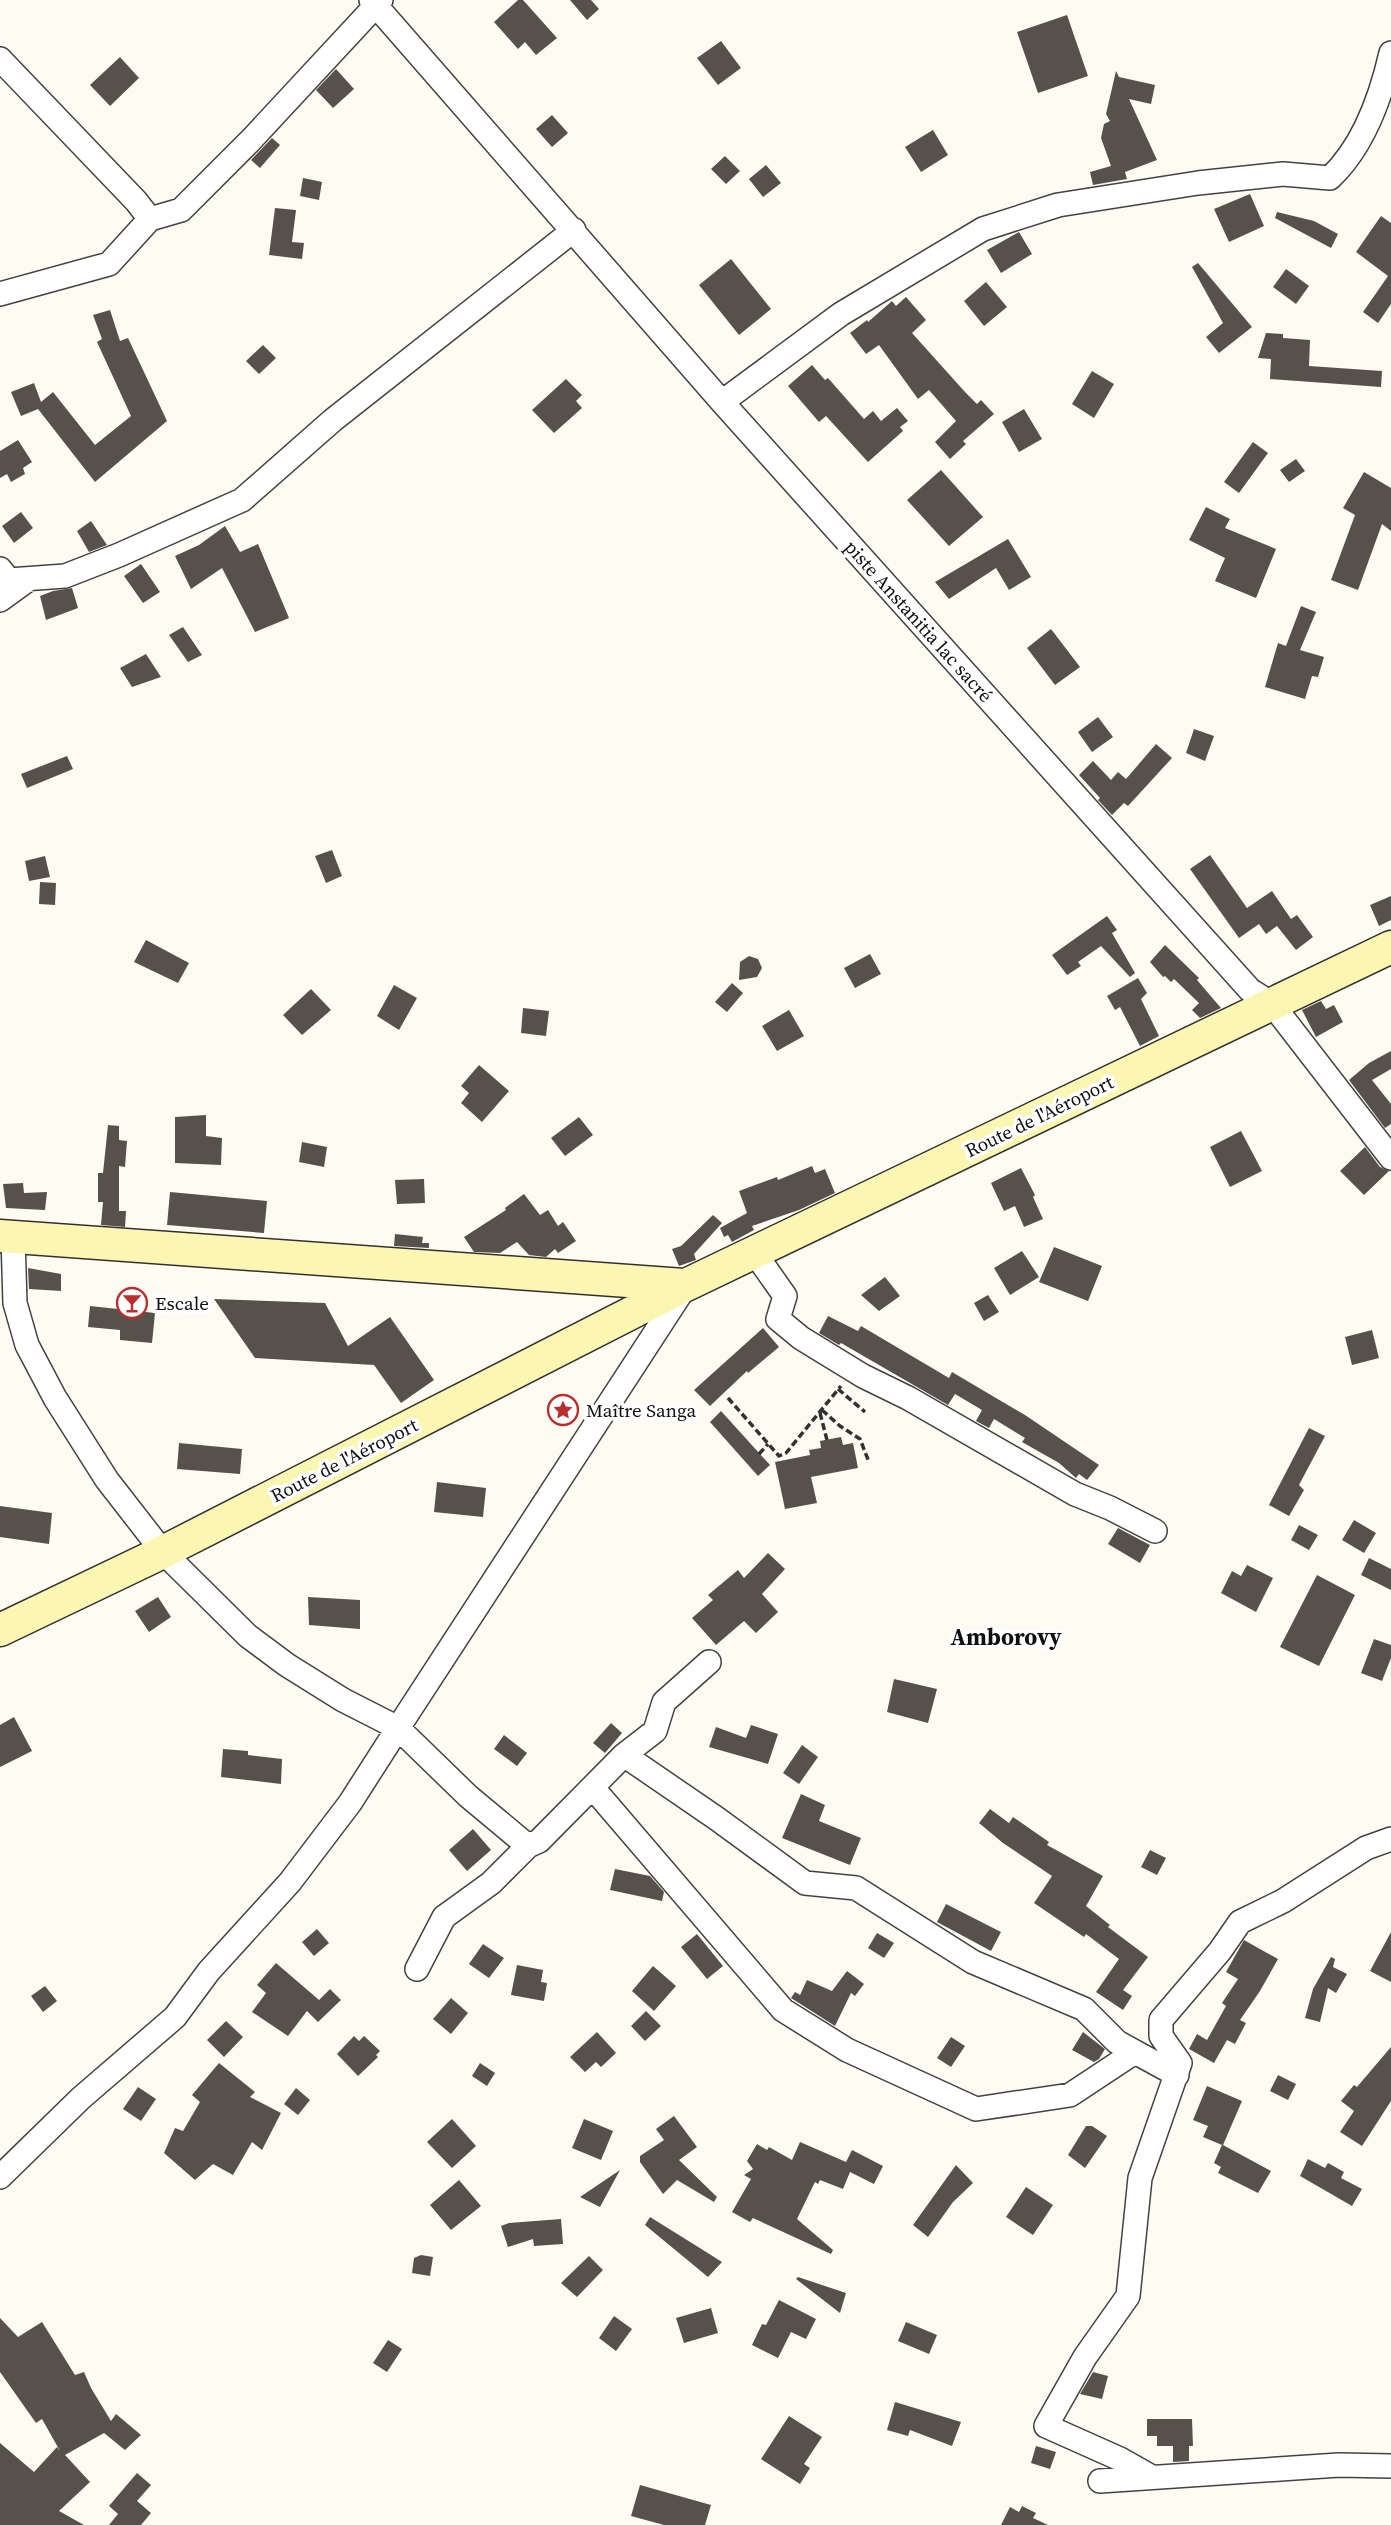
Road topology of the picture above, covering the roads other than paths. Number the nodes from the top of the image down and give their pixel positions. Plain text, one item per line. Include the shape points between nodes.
1 (376, 2) edge
2 (1391, 52) edge
3 (0, 59) edge
4 (150, 219) junction
5 (574, 230) junction
6 (0, 294) edge
7 (722, 402) junction
8 (0, 569) edge
9 (29, 579) junction
10 (0, 600) edge
11 (1391, 947) edge
12 (1272, 1004) junction
13 (1391, 1158) edge
14 (6, 1237) edge
15 (754, 1252) junction
16 (686, 1285) junction
17 (1155, 1531) dead end
18 (163, 1552) junction
19 (0, 1630) edge
20 (709, 1662) dead end
21 (398, 1728) junction
22 (624, 1755) junction
23 (593, 1788) junction
24 (1391, 1839) edge
25 (528, 1846) junction
26 (417, 1969) dead end
27 (1135, 2052) junction
28 (1177, 2075) junction
29 (0, 2177) edge
30 (1391, 2466) edge
31 (1150, 2476) junction
32 (1100, 2481) dead end

1 - 4 street via 181,210
1 - 5 street, piste Anstanitia lac sacré
2 - 7 street via 1369,122 1331,178 1283,174 1160,188 1058,205 983,229 841,314
3 - 4 street
4 - 6 street via 109,264
5 - 7 street, piste Anstanitia lac sacré
5 - 9 street via 333,420 242,500 65,576
7 - 12 street, piste Anstanitia lac sacré via 1250,990
8 - 9 street via 9,580
9 - 10 street
11 - 12 main road, Route de l'Aéroport
12 - 13 street, piste Anstanitia lac sacré
12 - 15 main road, Route de l'Aéroport
14 - 16 main road, Route de l'Aéroport
14 - 18 street via 15,1303 27,1345 107,1480
15 - 16 main road, Route de l'Aéroport
15 - 17 street via 785,1296 778,1319 801,1338 1075,1494
16 - 18 main road, Route de l'Aéroport
16 - 21 street
18 - 19 main road, Route de l'Aéroport
18 - 21 street via 248,1636 343,1700
20 - 22 street via 664,1702 655,1731
21 - 25 street
21 - 29 street via 350,1803 290,1882 209,1971 175,2018 81,2098
22 - 23 street
22 - 27 street via 806,1883 856,1888 973,1962 1084,2009 1117,2042
23 - 25 street via 539,1841
23 - 27 street via 783,2010 847,2050 976,2109 1070,2095
24 - 28 street via 1366,1848 1283,1901 1240,1922 1161,2020 1161,2036 1180,2063
25 - 26 street via 491,1883 444,1917
27 - 28 street
28 - 31 street via 1140,2178 1128,2296 1085,2357 1046,2426
30 - 31 street
31 - 32 street

